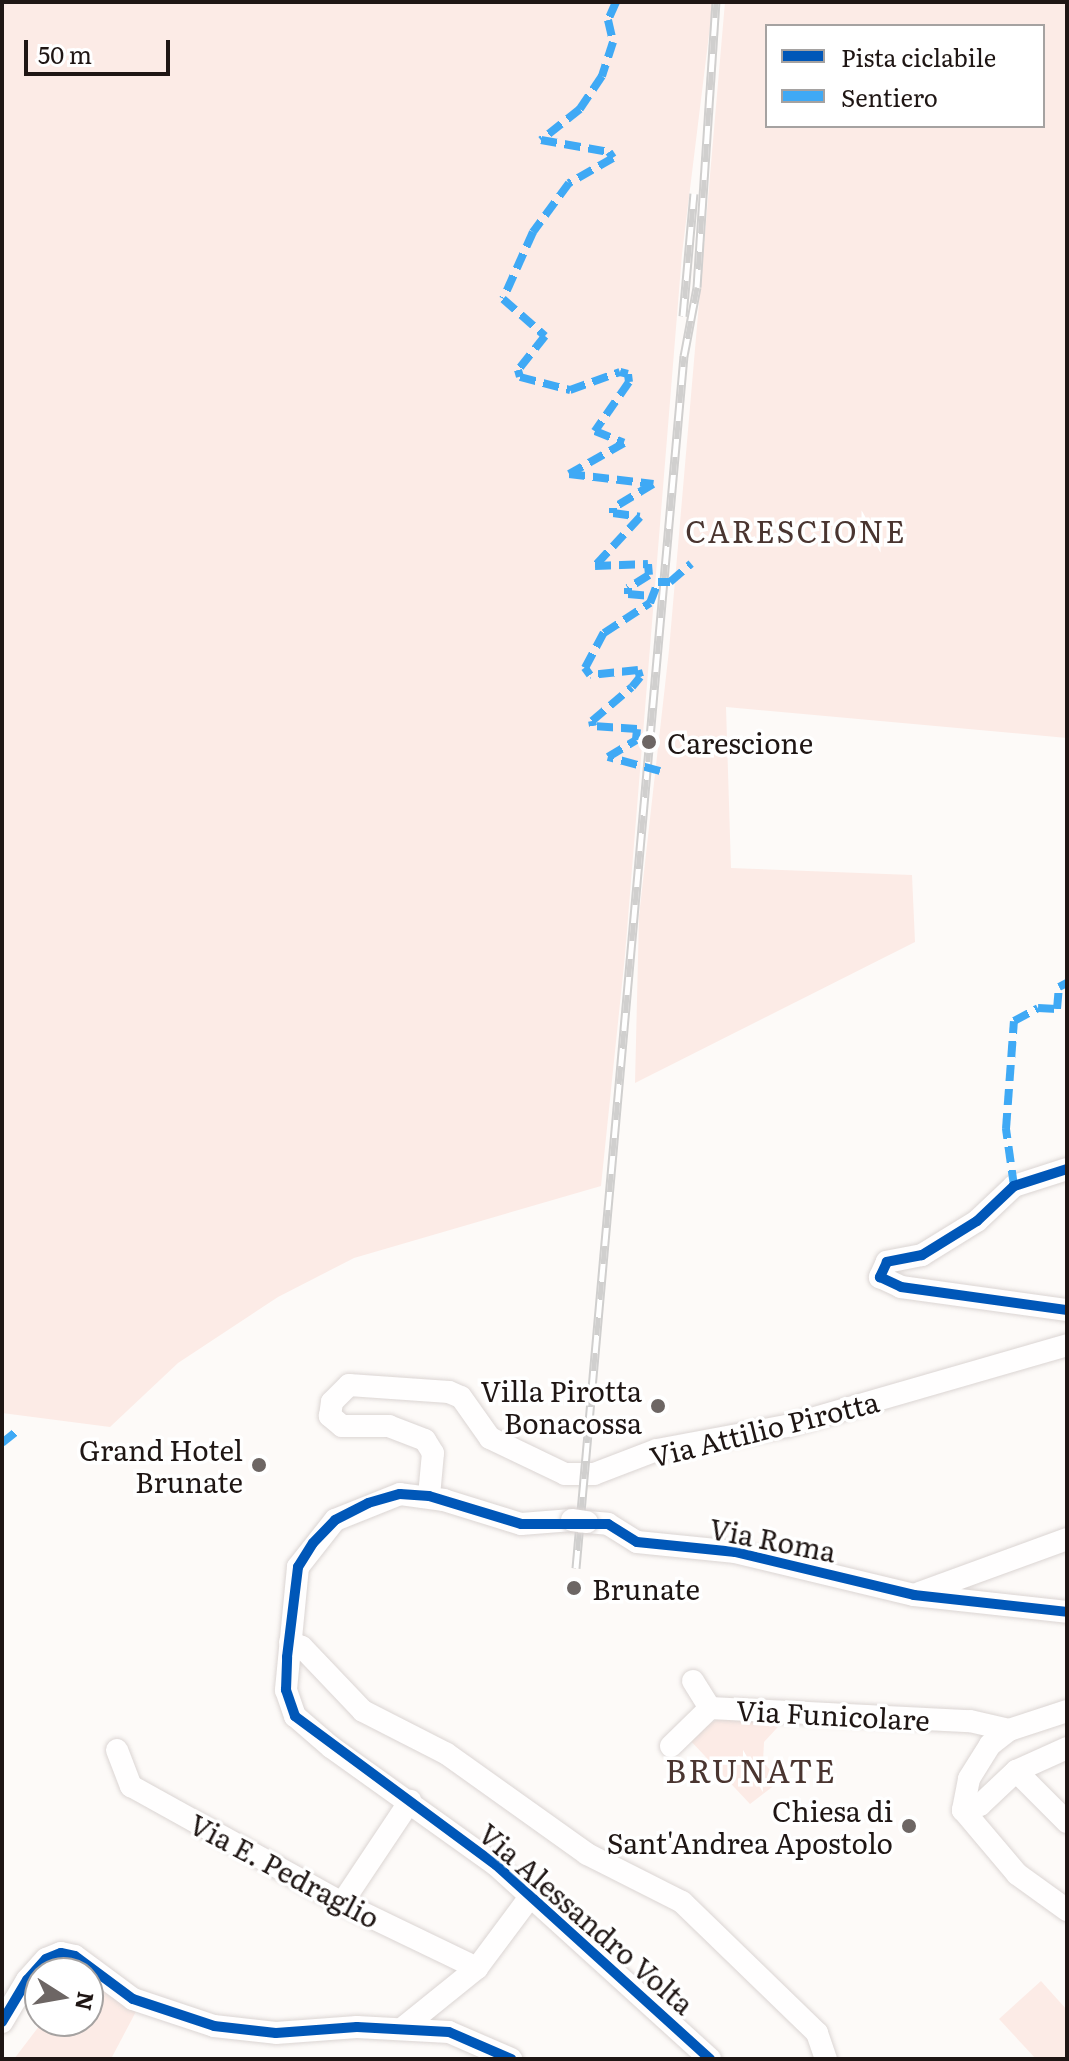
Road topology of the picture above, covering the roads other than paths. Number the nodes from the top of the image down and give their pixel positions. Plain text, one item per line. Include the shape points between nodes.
1 (1067, 1169) edge
2 (1067, 1310) edge
3 (1067, 1345) edge
4 (429, 1496) junction
5 (1067, 1539) edge
6 (914, 1595) junction
7 (1067, 1612) edge
8 (290, 1642) junction
9 (693, 1681) dead end
10 (710, 1708) junction
11 (1067, 1711) edge
12 (1009, 1730) junction
13 (671, 1746) dead end
14 (1067, 1748) edge
15 (117, 1750) dead end
16 (1016, 1771) junction
17 (410, 1801) junction
18 (963, 1810) junction
19 (1067, 1822) edge
20 (530, 1897) junction
21 (342, 1903) junction
22 (1067, 1910) edge
23 (477, 1968) junction
24 (2, 2022) edge
25 (404, 2027) junction
26 (511, 2059) edge
27 (710, 2059) edge
28 (826, 2059) edge

1 - 2 street via 1014,1186 977,1221 922,1255 887,1262 880,1277 901,1287
3 - 4 street, Via Attilio Pirotta via 787,1426 657,1450 594,1474 565,1474 490,1438 461,1397 449,1392 349,1385 332,1402 330,1416 342,1426 389,1426 425,1440 433,1453
4 - 6 street, Via Roma via 521,1524 608,1524 637,1542 735,1552
4 - 8 street, Via Alessandro Volta via 400,1494 368,1503 335,1520 313,1543 298,1567
5 - 6 street
6 - 7 street, Via Roma
8 - 17 street, Via Alessandro Volta via 286,1690 295,1716
8 - 28 street via 302,1647 363,1711 447,1754 587,1854 682,1902 817,2033
9 - 10 street
10 - 12 street, Via Funicolare via 970,1721
10 - 13 street, Via Funicolare
11 - 12 street
12 - 18 street via 980,1761
14 - 16 street
15 - 21 street, Via E. Pedraglio via 131,1786
16 - 18 street via 980,1805
16 - 19 street
17 - 20 street, Via Alessandro Volta
17 - 21 street
18 - 22 street via 1017,1874
20 - 23 street
20 - 27 street, Via Alessandro Volta
21 - 23 street, Via E. Pedraglio
23 - 25 street
24 - 25 street via 27,1980 46,1959 61,1953 75,1956 133,1999 214,2026 276,2033
25 - 26 street via 475,2040

